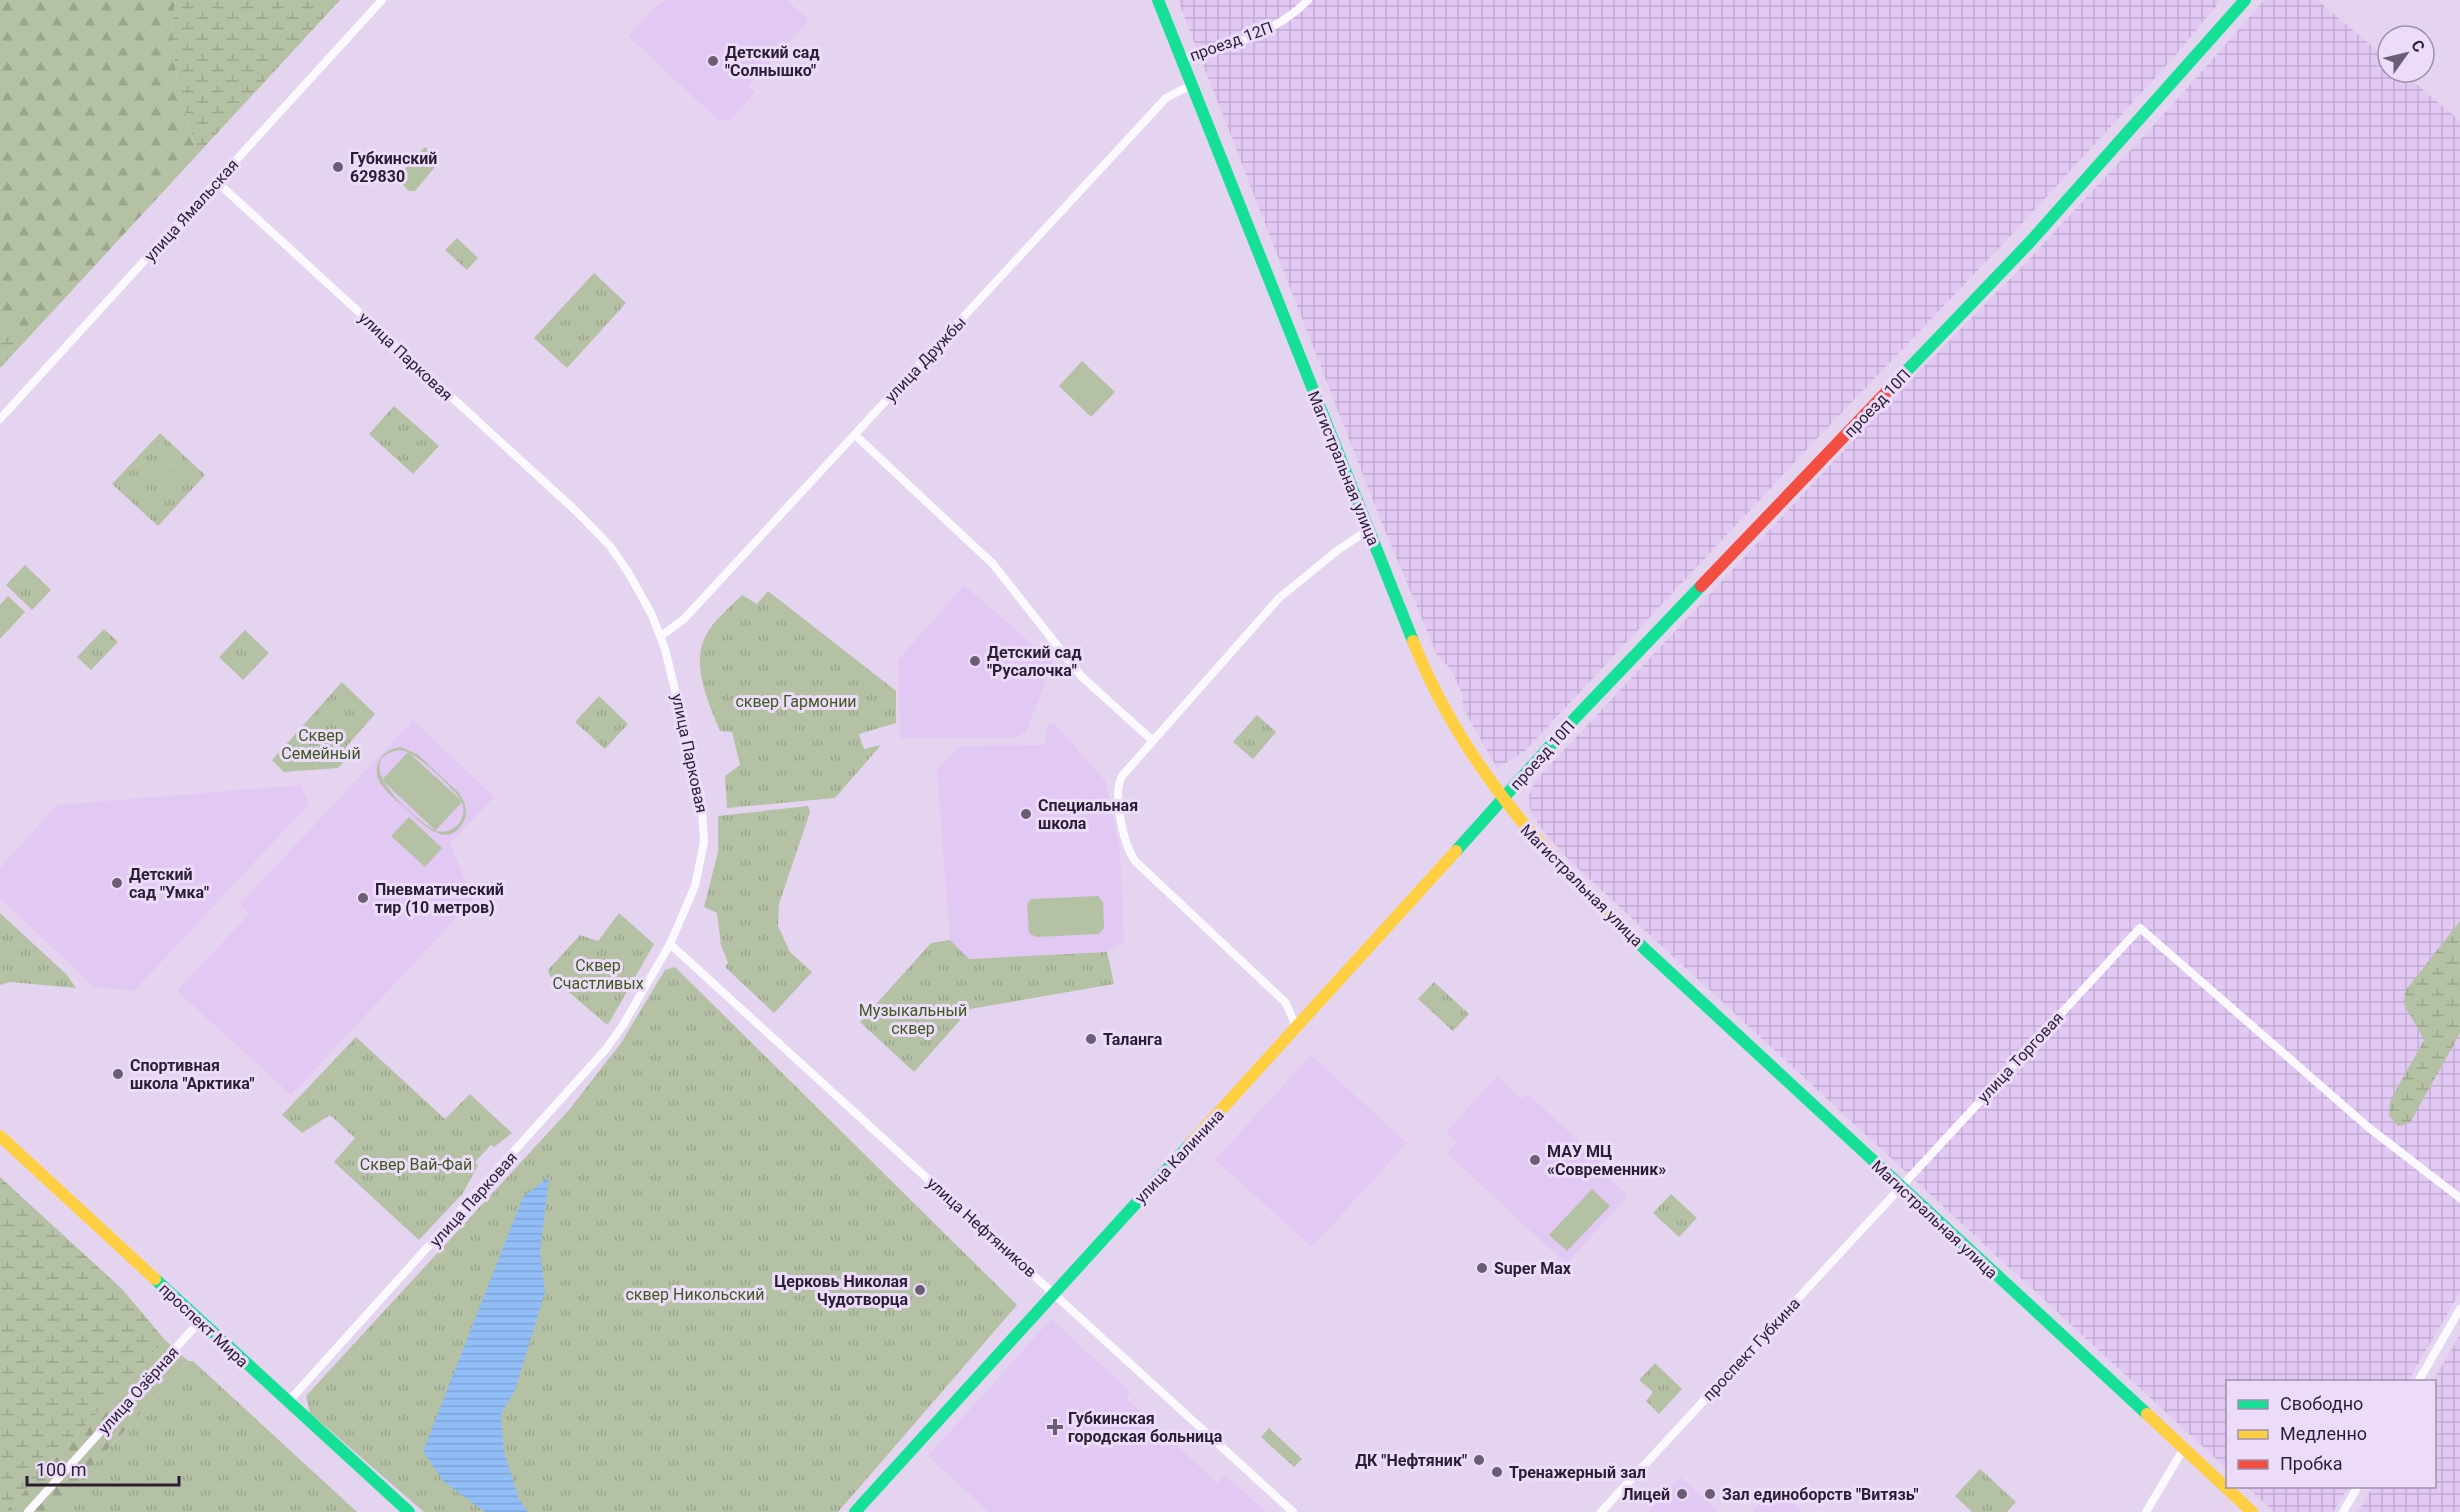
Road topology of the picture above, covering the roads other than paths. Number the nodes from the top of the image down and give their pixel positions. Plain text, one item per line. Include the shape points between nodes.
1 (382, 0) edge
2 (1158, 0) edge
3 (1308, 0) edge
4 (2245, 0) edge
5 (1181, 59) junction
6 (1191, 85) junction
7 (217, 182) junction
8 (0, 419) edge
9 (855, 435) junction
10 (1368, 530) junction
11 (661, 636) junction
12 (1153, 741) junction
13 (1501, 799) junction
14 (670, 944) junction
15 (1297, 1029) junction
16 (0, 1136) edge
17 (1900, 1186) junction
18 (2460, 1198) edge
19 (1053, 1292) junction
20 (2460, 1309) edge
21 (200, 1321) junction
22 (2419, 1380) edge
23 (288, 1402) junction
24 (2184, 1448) junction
25 (2226, 1488) edge
26 (2226, 1488) edge
27 (2357, 1488) edge
28 (28, 1512) edge
29 (409, 1512) edge
30 (855, 1512) edge
31 (1293, 1512) edge
32 (1601, 1512) edge
33 (2145, 1512) edge
34 (2252, 1512) edge
35 (2343, 1512) edge

1 - 7 street, улица Ямальская
2 - 5 main road, Магистральная улица
3 - 5 street, проезд 12П via 1278,25
4 - 13 main road, проезд 10П via 2030,242
5 - 6 main road, Магистральная улица
6 - 9 street, улица Дружбы via 1166,98
6 - 10 main road, Магистральная улица
7 - 8 street, улица Ямальская
7 - 11 street, улица Парковая via 599,535 628,572
9 - 11 street, улица Дружбы via 684,619
9 - 12 street via 993,564 1077,672
10 - 12 street via 1288,590
10 - 13 main road, Магистральная улица via 1438,701 1460,741
11 - 14 street, улица Парковая via 694,758 704,826 695,886
12 - 15 street via 1122,776 1116,790 1130,853 1141,868 1286,1003
13 - 15 main road, улица Калинина
13 - 17 main road, Магистральная улица via 1590,898
14 - 19 street, улица Нефтяников
14 - 23 street, улица Парковая via 623,1025 591,1067
15 - 19 main road, улица Калинина
16 - 21 main road, проспект Мира
17 - 18 street, улица Торговая via 2140,928 2380,1137
17 - 24 main road, Магистральная улица
17 - 32 street, проспект Губкина
19 - 30 main road, улица Калинина
19 - 31 street, улица Нефтяников
20 - 22 street
21 - 23 main road, проспект Мира
21 - 28 street, улица Озёрная
23 - 29 main road, проспект Мира
24 - 26 main road, Магистральная улица
24 - 33 street
25 - 34 main road, Магистральная улица
27 - 35 street

